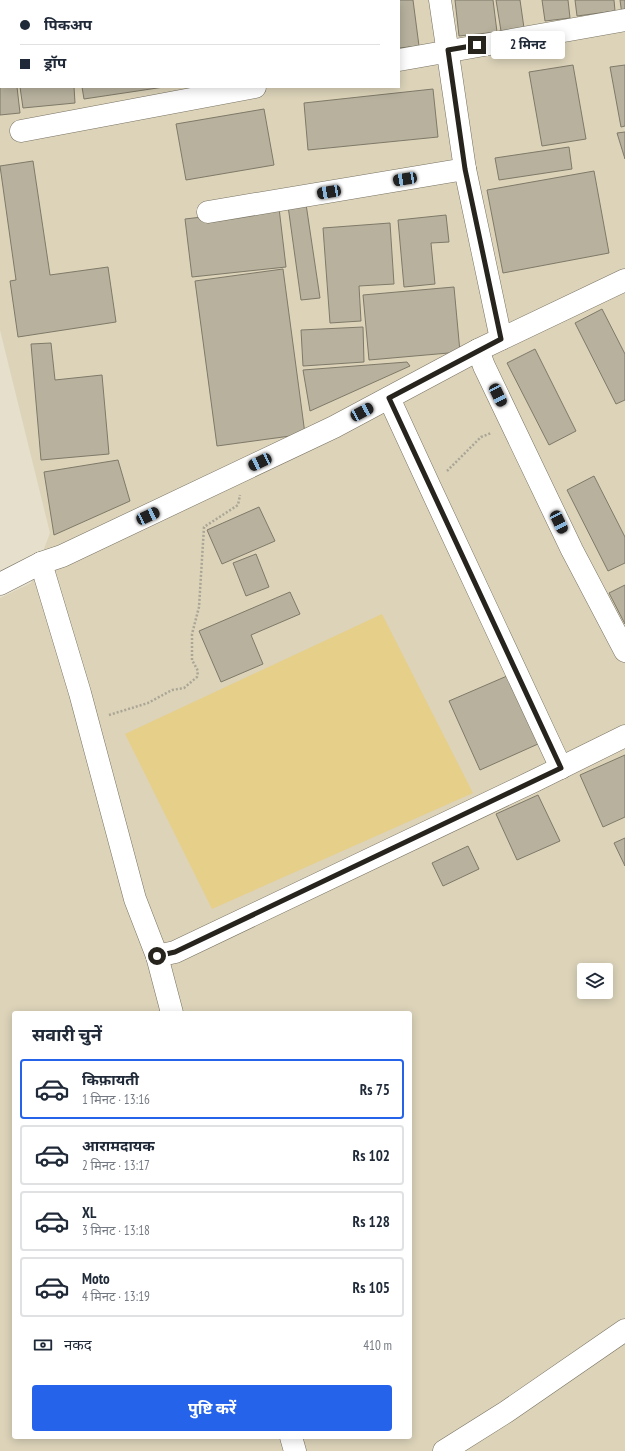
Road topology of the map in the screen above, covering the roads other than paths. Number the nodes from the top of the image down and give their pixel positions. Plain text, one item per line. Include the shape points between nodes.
1 (440, 0) edge
2 (625, 20) edge
3 (448, 50) junction
4 (400, 60) edge
5 (250, 88) edge
6 (21, 132) dead end
7 (465, 169) junction
8 (208, 212) dead end
9 (625, 280) edge
10 (501, 339) junction
11 (478, 350) junction
12 (389, 398) junction
13 (41, 563) junction
14 (0, 584) edge
15 (625, 651) edge
16 (625, 736) edge
17 (561, 768) junction
18 (157, 956) junction
19 (171, 1011) edge
20 (625, 1330) edge
21 (292, 1439) edge
22 (295, 1451) edge
23 (444, 1451) edge

1 - 3 lane
2 - 3 lane
3 - 4 lane
3 - 7 lane
5 - 6 lane
7 - 8 lane
7 - 10 lane
9 - 10 lane
10 - 11 lane
11 - 12 lane
11 - 15 lane via 572,550
12 - 13 lane via 248,468 62,556
12 - 17 lane
13 - 14 lane
13 - 18 lane via 87,720 135,899
16 - 17 lane
17 - 18 lane via 175,952
18 - 19 lane
20 - 23 lane via 506,1412
21 - 22 lane

